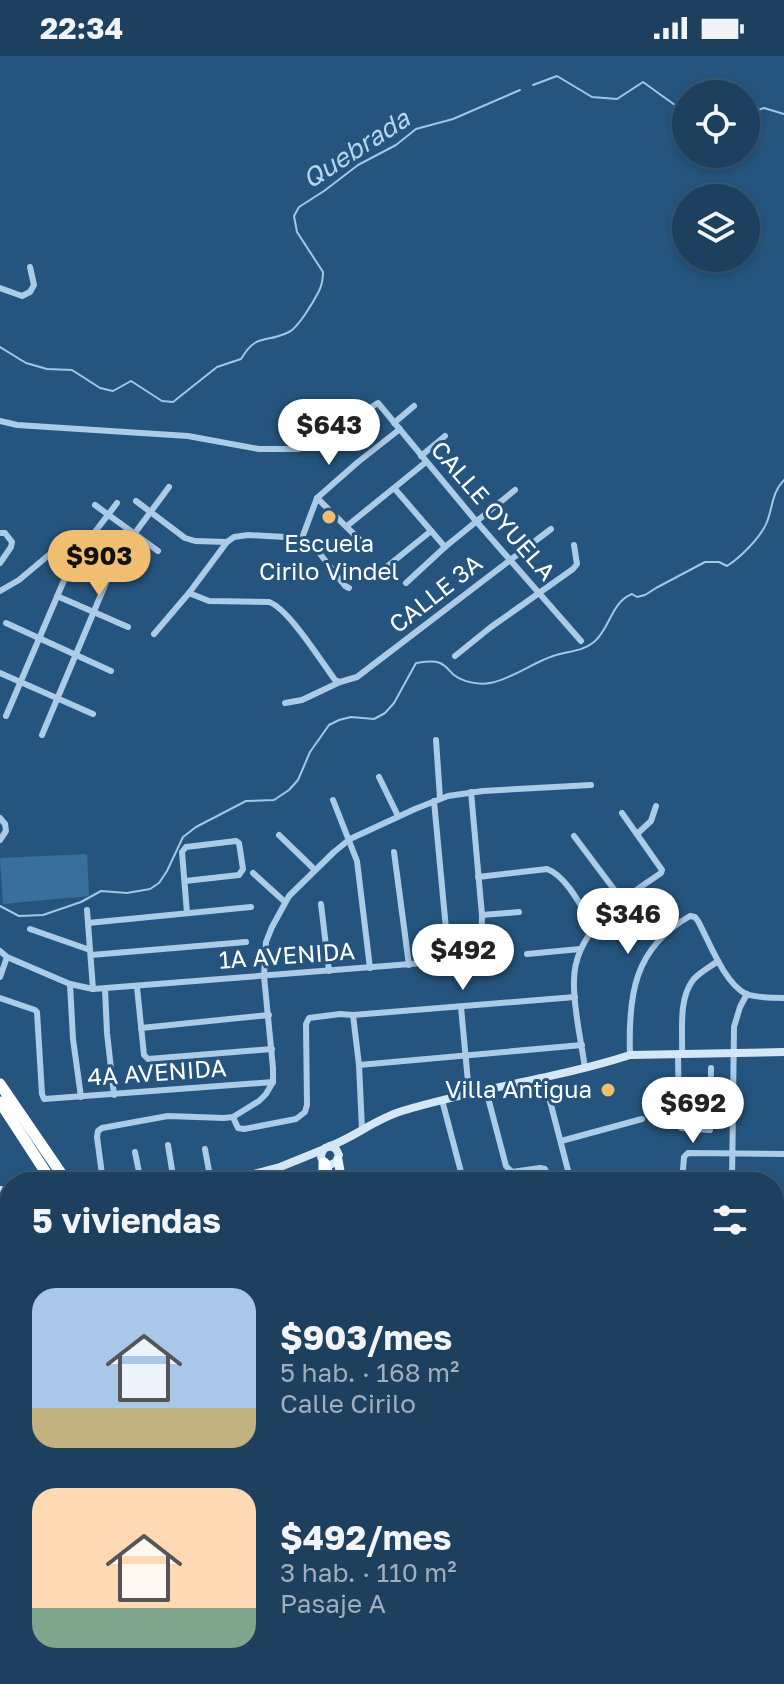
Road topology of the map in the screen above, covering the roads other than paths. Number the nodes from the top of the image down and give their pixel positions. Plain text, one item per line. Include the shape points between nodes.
1 (30, 267) dead end
2 (0, 288) edge
3 (414, 406) dead end
4 (0, 421) edge
5 (397, 426) junction
6 (445, 436) dead end
7 (424, 459) junction
8 (169, 487) dead end
9 (395, 489) junction
10 (515, 490) dead end
11 (317, 498) junction
12 (136, 501) dead end
13 (117, 503) dead end
14 (95, 505) dead end
15 (151, 513) junction
16 (109, 514) junction
17 (476, 521) junction
18 (347, 526) junction
19 (551, 529) dead end
20 (431, 531) junction
21 (0, 533) edge
22 (135, 533) junction
23 (302, 538) junction
24 (227, 542) junction
25 (85, 545) junction
26 (574, 545) dead end
27 (366, 546) dead end
28 (445, 547) junction
29 (158, 551) dead end
30 (510, 559) junction
31 (0, 563) edge
32 (384, 569) dead end
33 (406, 583) dead end
34 (349, 588) dead end
35 (0, 591) edge
36 (540, 592) junction
37 (189, 593) junction
38 (57, 596) junction
39 (94, 612) junction
40 (6, 623) dead end
41 (128, 627) dead end
42 (154, 634) dead end
43 (39, 639) junction
44 (581, 641) dead end
45 (75, 656) junction
46 (455, 656) dead end
47 (111, 671) dead end
48 (0, 673) edge
49 (21, 682) junction
50 (340, 682) junction
51 (57, 698) junction
52 (285, 703) dead end
53 (93, 714) dead end
54 (6, 716) dead end
55 (42, 735) dead end
56 (436, 740) dead end
57 (379, 777) dead end
58 (591, 785) dead end
59 (471, 792) junction
60 (333, 800) dead end
61 (437, 800) junction
62 (656, 806) dead end
63 (622, 813) dead end
64 (398, 816) junction
65 (0, 818) edge
66 (637, 834) junction
67 (279, 835) dead end
68 (574, 836) dead end
69 (350, 839) junction
70 (0, 840) edge
71 (394, 852) dead end
72 (315, 870) junction
73 (253, 873) dead end
74 (478, 877) junction
75 (185, 881) junction
76 (622, 900) junction
77 (285, 902) junction
78 (321, 904) dead end
79 (251, 907) dead end
80 (87, 910) dead end
81 (519, 912) dead end
82 (187, 913) junction
83 (482, 915) junction
84 (88, 923) junction
85 (594, 928) junction
86 (30, 929) dead end
87 (246, 942) dead end
88 (580, 949) junction
89 (0, 951) edge
90 (90, 952) junction
91 (527, 954) dead end
92 (7, 957) junction
93 (449, 961) junction
94 (718, 961) junction
95 (409, 965) junction
96 (370, 968) junction
97 (329, 971) junction
98 (264, 976) junction
99 (0, 977) edge
100 (70, 984) junction
101 (137, 987) junction
102 (93, 989) junction
103 (105, 989) junction
104 (747, 994) junction
105 (575, 997) junction
106 (0, 998) edge
107 (784, 998) edge
108 (461, 1007) junction
109 (269, 1015) junction
110 (353, 1015) junction
111 (141, 1028) junction
112 (582, 1045) junction
113 (272, 1049) junction
114 (784, 1052) edge
115 (680, 1054) junction
116 (734, 1054) junction
117 (464, 1055) junction
118 (630, 1055) junction
119 (359, 1065) junction
120 (585, 1068) junction
121 (711, 1068) dead end
122 (544, 1078) junction
123 (273, 1082) junction
124 (0, 1084) edge
125 (486, 1090) junction
126 (469, 1093) junction
127 (114, 1095) junction
128 (81, 1097) junction
129 (442, 1100) junction
130 (0, 1102) edge
131 (233, 1117) junction
132 (642, 1119) dead end
133 (710, 1130) junction
134 (358, 1132) junction
135 (709, 1140) dead end
136 (561, 1141) junction
137 (168, 1145) dead end
138 (326, 1148) junction
139 (205, 1149) dead end
140 (135, 1152) dead end
141 (732, 1153) junction
142 (784, 1154) edge
143 (338, 1158) junction
144 (299, 1160) junction
145 (324, 1163) junction
146 (46, 1172) edge
147 (60, 1172) edge
148 (102, 1172) edge
149 (139, 1172) edge
150 (172, 1172) edge
151 (209, 1172) edge
152 (258, 1172) edge
153 (324, 1172) edge
154 (327, 1172) edge
155 (340, 1172) edge
156 (461, 1172) dead end
157 (512, 1172) edge
158 (512, 1172) edge
159 (546, 1172) edge
160 (569, 1172) edge
161 (683, 1172) edge
162 (732, 1172) edge

1 - 2 street via 30,292 22,296
3 - 5 street
4 - 5 street, CALLE OYUELA via 188,436 259,449 313,444 378,403
5 - 7 street, CALLE OYUELA
5 - 11 street
6 - 7 street
7 - 9 street
7 - 17 street, CALLE OYUELA
8 - 15 street
9 - 18 street
9 - 20 street
10 - 17 street
11 - 18 street
11 - 23 street
12 - 15 street
13 - 16 street
14 - 16 street
15 - 22 street
15 - 24 street via 185,538
16 - 22 street
16 - 25 street
17 - 28 street
17 - 30 street, CALLE OYUELA
18 - 27 street
19 - 30 street, CALLE 3A
20 - 28 street
20 - 32 street
21 - 31 street via 12,542
22 - 29 street
22 - 39 street
23 - 24 street via 248,535
23 - 34 street
24 - 37 street
25 - 35 street via 63,543
25 - 38 street
26 - 36 street via 577,564
28 - 33 street
30 - 36 street, CALLE OYUELA
30 - 50 street, CALLE 3A via 357,677
36 - 44 street, CALLE OYUELA
36 - 46 street
37 - 42 street
37 - 50 street via 209,601 276,604
38 - 39 street
38 - 43 street
39 - 41 street
39 - 45 street
40 - 43 street
43 - 45 street
43 - 49 street
45 - 47 street
45 - 51 street
48 - 49 street
49 - 51 street
49 - 54 street
50 - 52 street, CALLE 3A
51 - 53 street
51 - 55 street
56 - 61 street
57 - 64 street
58 - 59 street
59 - 61 street
59 - 74 street
60 - 69 street
61 - 64 street
61 - 93 street
62 - 66 street via 651,821
63 - 66 street
64 - 69 street
65 - 70 street via 6,831
66 - 76 street via 662,870
67 - 72 street
68 - 76 street
69 - 72 street
69 - 96 street
71 - 95 street
72 - 77 street
73 - 77 street
74 - 83 street
74 - 85 street via 554,872
75 - 75 street via 186,847 236,841 239,875
75 - 82 street
76 - 85 street
77 - 98 street via 266,942
78 - 97 street
79 - 82 street
80 - 84 street
81 - 83 street
82 - 84 street
83 - 93 street, 1A AVENIDA via 481,953
84 - 90 street
85 - 88 street
86 - 90 street
87 - 90 street
88 - 91 street
88 - 105 street
89 - 92 street, 1A AVENIDA
90 - 102 street
92 - 99 street
92 - 100 street, 1A AVENIDA
93 - 95 street, 1A AVENIDA
94 - 104 street
94 - 115 street via 692,981 687,992
94 - 118 street via 693,916 661,937 636,979
95 - 96 street, 1A AVENIDA
96 - 97 street, 1A AVENIDA
97 - 98 street, 1A AVENIDA
98 - 101 street, 1A AVENIDA
98 - 109 street
100 - 102 street, 1A AVENIDA
100 - 128 street
101 - 103 street, 1A AVENIDA
101 - 111 street
102 - 103 street, 1A AVENIDA
103 - 127 street
104 - 107 street
104 - 116 street via 735,1018
105 - 108 street
105 - 112 street
106 - 128 street, 4A AVENIDA via 37,1012 44,1099
108 - 110 street
108 - 117 street
109 - 111 street
109 - 113 street
110 - 119 street
110 - 131 street via 307,1021 307,1105 301,1117 240,1129
111 - 113 street via 148,1059
112 - 117 street
112 - 120 street
113 - 123 street
114 - 116 main road
115 - 116 main road
115 - 118 main road
115 - 133 street via 679,1124 685,1130
116 - 141 street
117 - 119 street
117 - 126 street
118 - 120 main road
119 - 134 street
120 - 122 main road
121 - 133 street
122 - 125 main road
122 - 136 street
123 - 127 street, 4A AVENIDA
123 - 131 street via 259,1101
124 - 147 highway
125 - 126 main road
125 - 157 street
126 - 129 main road
127 - 128 street, 4A AVENIDA
129 - 134 main road via 400,1111
129 - 156 street
130 - 146 highway
131 - 148 street via 168,1116 102,1128 97,1137
132 - 136 street
133 - 135 street
134 - 138 main road
134 - 143 main road
136 - 160 street
137 - 150 street
138 - 143 main road via 336,1149
138 - 144 main road
138 - 145 main road via 320,1155
139 - 151 street
140 - 149 street
141 - 142 street
141 - 161 street via 692,1152 685,1155
141 - 162 street
143 - 145 main road
143 - 155 main road
144 - 145 main road
144 - 152 main road
145 - 153 highway
145 - 154 main road
158 - 159 street

